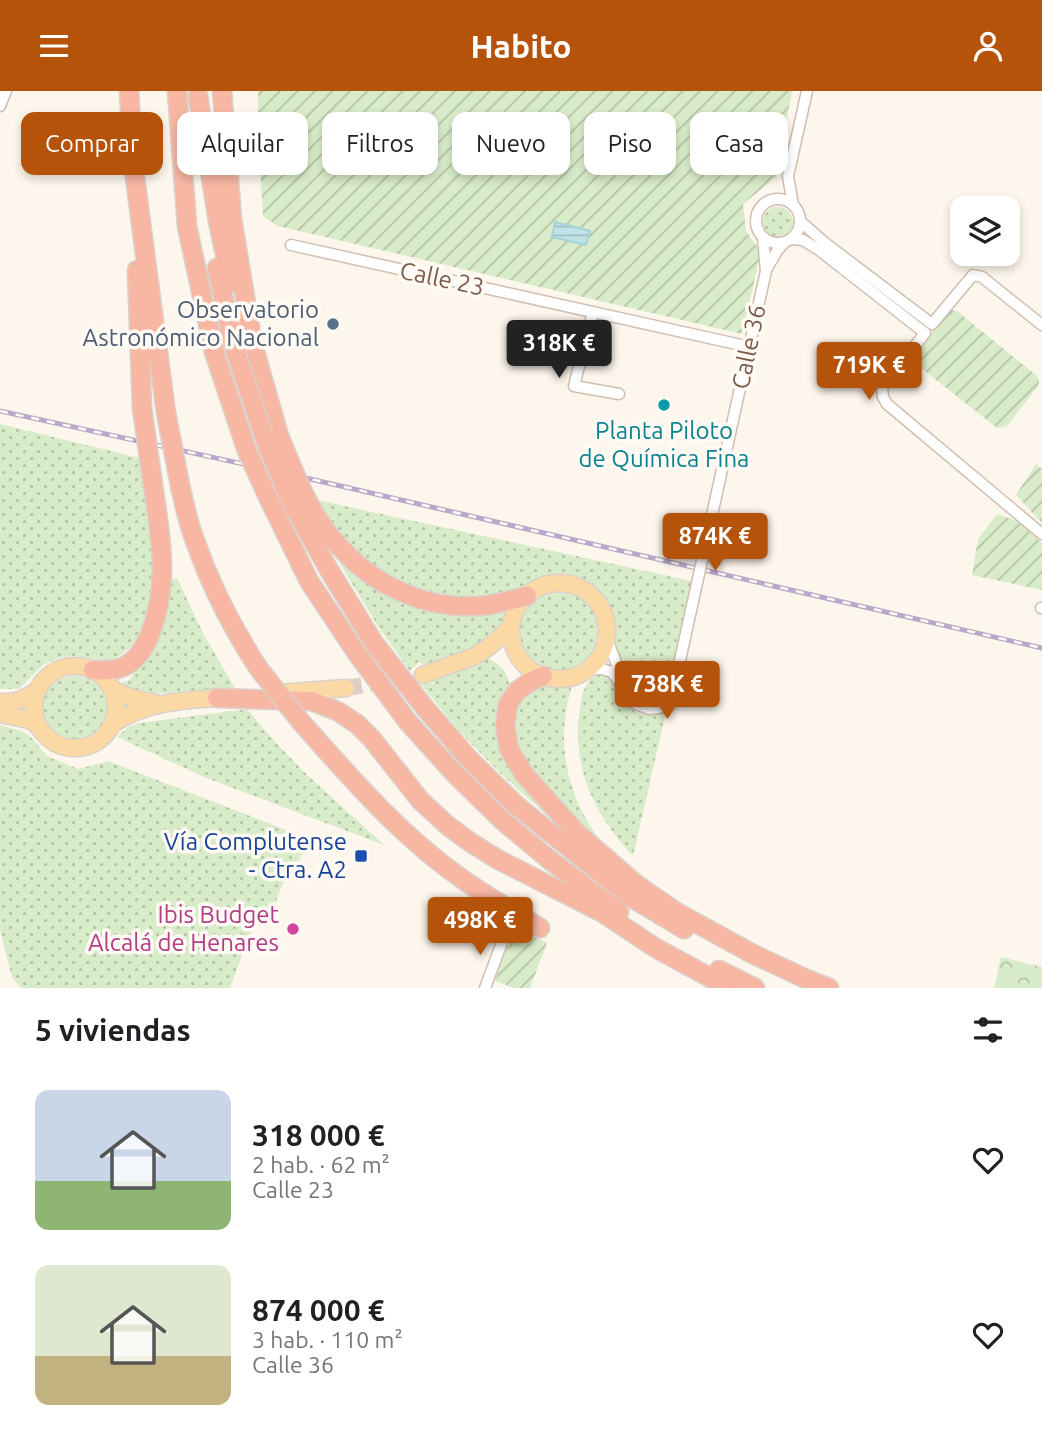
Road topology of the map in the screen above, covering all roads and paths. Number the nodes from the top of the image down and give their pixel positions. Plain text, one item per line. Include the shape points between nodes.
1 (5, 91) edge
2 (177, 91) edge
3 (222, 91) edge
4 (807, 91) edge
5 (198, 94) edge
6 (129, 95) edge
7 (0, 106) edge
8 (788, 176) junction
9 (772, 200) junction
10 (793, 205) junction
11 (800, 221) junction
12 (763, 238) junction
13 (787, 241) junction
14 (291, 245) dead end
15 (766, 271) junction
16 (593, 312) junction
17 (932, 324) junction
18 (1042, 325) edge
19 (925, 333) junction
20 (244, 346) junction
21 (750, 347) junction
22 (619, 394) dead end
23 (1042, 534) edge
24 (527, 596) junction
25 (511, 627) junction
26 (607, 639) junction
27 (475, 656) junction
28 (518, 656) junction
29 (589, 669) junction
30 (93, 670) junction
31 (423, 675) tunnel mouth
32 (543, 676) junction
33 (111, 688) junction
34 (346, 688) tunnel mouth
35 (38, 690) junction
36 (627, 691) junction
37 (217, 698) junction
38 (0, 702) edge
39 (162, 703) junction
40 (0, 714) edge
41 (113, 724) junction
42 (39, 727) junction
43 (540, 928) dead end
44 (504, 937) dead end
45 (485, 988) edge
46 (729, 988) edge
47 (755, 988) edge
48 (803, 988) edge
49 (829, 988) edge

1 - 7 street
2 - 47 highway, bridge via 187,226 214,352 247,451 309,580 408,722 503,821 617,911
3 - 20 highway
4 - 8 street
5 - 20 highway
5 - 20 highway via 209,224
6 - 30 highway, bridge via 125,146 137,272 142,408 163,556 162,585 157,617 136,658 109,671
6 - 43 highway, bridge via 134,170 166,413 193,537 217,596 259,669 351,778 408,835 458,876
8 - 9 street
8 - 10 street
9 - 10 street
9 - 12 street via 757,213
10 - 11 street
11 - 13 street
11 - 17 street
12 - 13 street
12 - 15 street, Calle 36
13 - 15 street, Calle 36
13 - 19 street via 803,240 819,250
14 - 16 street, Calle 23
15 - 21 street, Calle 36
16 - 21 street, Calle 23
16 - 22 street via 574,386
17 - 18 street via 973,275 982,277
17 - 19 street
19 - 23 street via 882,389 887,404
20 - 24 highway, bridge via 308,501 336,544 358,565 407,595 439,603 479,606
20 - 48 highway, bridge via 267,445 291,501 374,643 469,759 517,806 639,903 747,963
21 - 36 street, Calle 36, bridge via 674,692 659,708 649,709 636,704
24 - 25 main road
24 - 26 main road via 553,583 582,589 602,610
25 - 27 main road
25 - 28 main road
26 - 29 main road
26 - 36 street
27 - 28 main road
27 - 31 main road
28 - 32 main road
29 - 32 main road via 570,678
29 - 36 street, Calle 36 via 612,673
30 - 33 main road
30 - 35 main road via 68,667 56,671
32 - 49 highway via 517,691 508,704 509,749 524,774 577,833 676,912
33 - 39 main road via 137,700
33 - 41 main road via 116,705
34 - 37 main road
35 - 38 main road via 24,699
35 - 42 main road via 34,702
37 - 39 main road
37 - 46 highway via 312,701 339,712 372,739 420,800 447,825 497,859 603,913
39 - 41 main road
40 - 42 main road via 30,720
41 - 42 main road via 92,745 75,748 51,740
44 - 45 street

